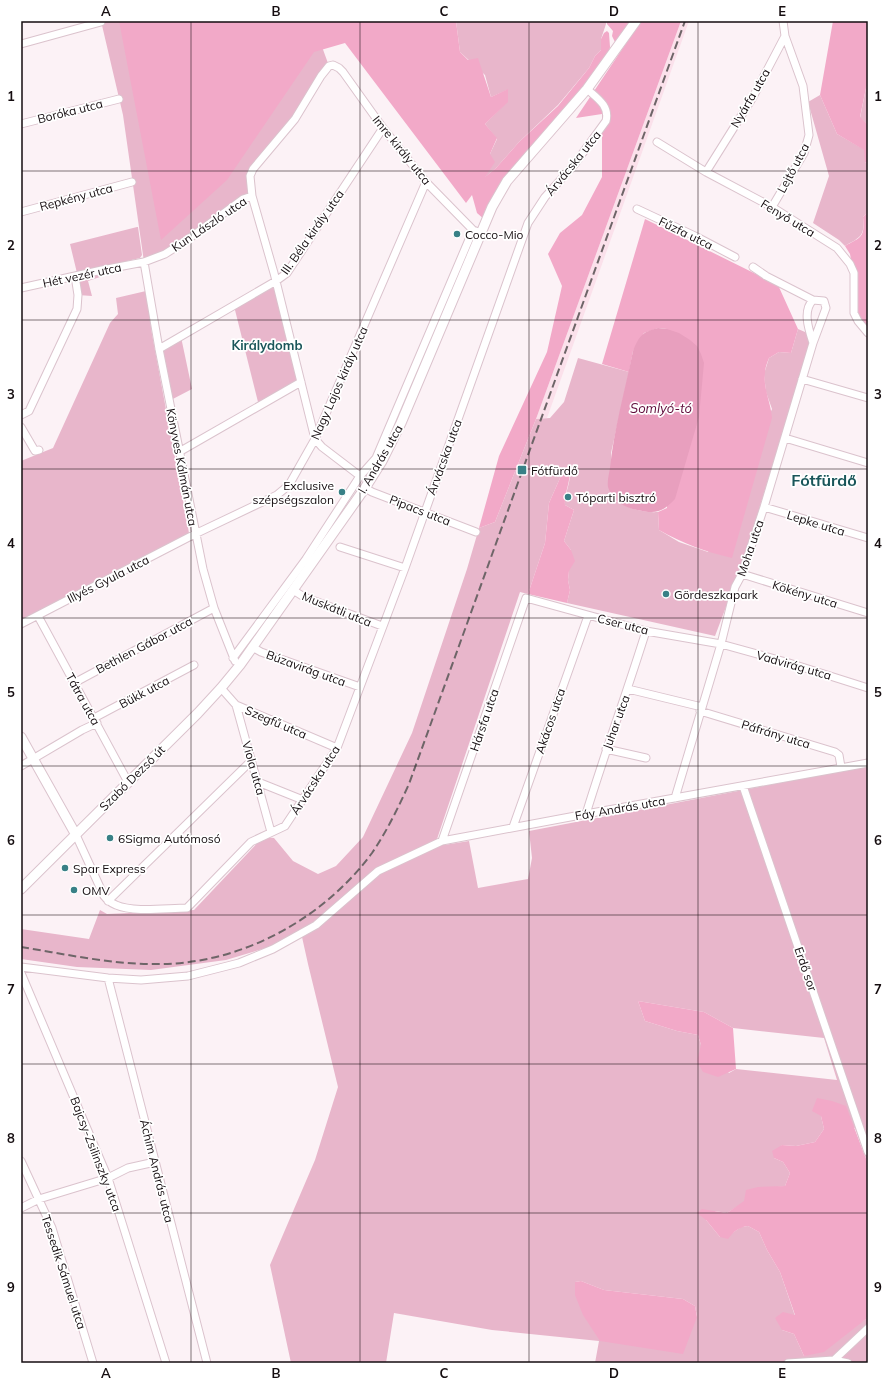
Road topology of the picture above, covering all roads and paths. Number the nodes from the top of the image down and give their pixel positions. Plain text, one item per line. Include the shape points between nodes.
1 (636, 21) edge
2 (783, 21) edge
3 (101, 22) dead end
4 (785, 36) junction
5 (21, 44) edge
6 (329, 66) joint
7 (587, 89) junction
8 (119, 99) dead end
9 (21, 124) edge
10 (383, 128) junction
11 (657, 142) dead end
12 (706, 172) junction
13 (132, 182) dead end
14 (426, 182) junction
15 (252, 196) junction
16 (772, 207) junction
17 (637, 209) dead end
18 (21, 212) edge
19 (477, 231) junction
20 (735, 257) dead end
21 (144, 262) junction
22 (753, 267) dead end
23 (75, 276) junction
24 (276, 281) junction
25 (21, 288) edge
26 (813, 300) junction
27 (868, 332) edge
28 (813, 343) junction
29 (159, 350) junction
30 (802, 379) junction
31 (301, 382) junction
32 (868, 398) edge
33 (21, 415) edge
34 (21, 427) edge
35 (785, 438) junction
36 (315, 439) junction
37 (38, 450) dead end
38 (179, 452) junction
39 (868, 463) edge
40 (360, 476) junction
41 (365, 488) junction
42 (764, 507) junction
43 (424, 512) junction
44 (476, 532) dead end
45 (195, 534) junction
46 (868, 538) edge
47 (340, 547) dead end
48 (405, 568) junction
49 (742, 574) junction
50 (293, 590) junction
51 (526, 598) joint
52 (214, 608) junction
53 (868, 613) edge
54 (38, 616) junction
55 (588, 616) junction
56 (21, 624) edge
57 (382, 626) junction
58 (646, 631) junction
59 (721, 644) junction
60 (252, 647) junction
61 (237, 662) junction
62 (194, 665) dead end
63 (74, 683) junction
64 (360, 687) junction
65 (221, 688) junction
66 (868, 688) edge
67 (628, 689) junction
68 (236, 705) junction
69 (701, 709) junction
70 (96, 721) junction
71 (22, 740) edge
72 (337, 748) junction
73 (606, 749) junction
74 (646, 758) dead end
75 (32, 759) junction
76 (252, 760) junction
77 (868, 763) edge
78 (21, 766) edge
79 (841, 768) junction
80 (128, 782) junction
81 (258, 782) junction
82 (743, 786) junction
83 (675, 798) junction
84 (303, 800) junction
85 (586, 814) junction
86 (513, 827) junction
87 (271, 832) junction
88 (76, 835) junction
89 (442, 841) junction
90 (21, 889) edge
91 (108, 901) junction
92 (21, 967) edge
93 (21, 973) edge
94 (108, 978) junction
95 (866, 1140) edge
96 (868, 1152) edge
97 (21, 1161) edge
98 (155, 1162) junction
99 (108, 1178) junction
100 (39, 1199) junction
101 (21, 1208) edge
102 (868, 1328) edge
103 (834, 1360) junction
104 (93, 1363) edge
105 (166, 1363) edge
106 (207, 1363) edge
107 (788, 1363) edge
108 (848, 1363) edge

1 - 7 main road
2 - 4 street
3 - 5 street
4 - 12 street, Nyárfa utca via 753,97
4 - 16 street, Lejtő utca via 803,86 809,135 804,153
6 - 10 street, Imre király utca via 333,65 343,72
6 - 15 street, Kun László utca via 295,119 253,169 250,176
7 - 19 main road via 507,181
7 - 43 street, Árvácska utca via 606,108 606,121 574,165 545,197 528,223
8 - 9 street, Boróka utca
10 - 14 street, Imre király utca
10 - 24 street, III. Béla király utca via 287,273
11 - 12 street, Fenyő utca
12 - 16 street, Fenyő utca
13 - 18 street, Repkény utca
14 - 19 street, Imre király utca
14 - 36 street, Nagy Lajos király utca
15 - 21 street, Kun László utca via 243,199 165,254
15 - 24 street
16 - 27 street, Fenyő utca via 837,248 850,264 854,273 854,313
17 - 20 street, Fűzfa utca
19 - 40 street, I. András utca via 376,458
19 - 41 main road, I. András utca via 401,423
21 - 23 street, Hét vezér utca
21 - 29 street, Könyves Kálmán utca
22 - 26 street
23 - 25 street, Hét vezér utca
23 - 33 street via 77,309 29,411
24 - 29 street, III. Béla király utca
24 - 31 street
26 - 28 street via 809,304 807,314
26 - 28 street, Moha utca via 824,301 826,308
28 - 30 street, Moha utca
29 - 38 street, Könyves Kálmán utca
30 - 32 street
30 - 35 street, Moha utca
31 - 36 street
31 - 38 street
34 - 37 street via 35,451
35 - 39 street
35 - 42 street, Moha utca
36 - 40 street via 322,448
36 - 45 street, Nagy Lajos király utca via 289,485 277,496
38 - 45 street, Könyves Kálmán utca
40 - 61 street, I. András utca
41 - 43 street, Pipacs utca
41 - 50 main road, I. András utca
42 - 46 street, Lepke utca
42 - 49 street, Moha utca
43 - 44 street, Pipacs utca
43 - 48 street, Árvácska utca
45 - 52 street, Könyves Kálmán utca
45 - 54 street, Illyés Gyula utca
47 - 48 street
48 - 57 street, Árvácska utca
49 - 53 street, Kökény utca
49 - 59 street, Moha utca via 735,587
50 - 57 street, Muskátli utca via 304,597
50 - 60 main road, I. András utca
51 - 55 street, Cser utca
51 - 89 street, Hársfa utca
52 - 61 street, Könyves Kálmán utca
52 - 63 street, Bethlen Gábor utca
54 - 56 street, Illyés Gyula utca
54 - 63 street, Tátra utca
55 - 58 street, Cser utca
55 - 86 street, Akácos utca
57 - 64 street, Árvácska utca
58 - 59 street, Cser utca
58 - 67 street, Juhar utca
59 - 66 street, Vadvirág utca
59 - 69 street, Moha utca
60 - 61 main road, I. András utca
60 - 64 street, Búzavirág utca
61 - 65 main road, Szabó Dezső út
62 - 70 street, Bükk utca
63 - 70 street, Tátra utca
64 - 72 street, Árvácska utca
65 - 68 street, Szegfű utca
65 - 80 main road, Szabó Dezső út
67 - 69 street
67 - 73 street, Juhar utca
68 - 72 street, Szegfű utca
68 - 76 street, Viola utca
69 - 79 street, Páfrány utca via 835,752 839,755
69 - 83 street, Moha utca
70 - 75 street, Bükk utca
70 - 80 street, Tátra utca
71 - 75 main road
72 - 84 street, Árvácska utca
73 - 74 street
73 - 85 street, Juhar utca
75 - 78 street, Bükk utca
75 - 88 main road
76 - 81 street, Viola utca
76 - 91 street
77 - 79 street, Fáy András utca
79 - 82 street, Fáy András utca
80 - 88 main road, Szabó Dezső út
81 - 84 street
81 - 87 street, Viola utca
82 - 83 street, Fáy András utca
82 - 95 street, Erdő sor
83 - 85 street, Fáy András utca
84 - 87 street, Árvácska utca via 285,826
85 - 86 street, Fáy András utca
86 - 89 street, Fáy András utca
87 - 91 street, Árvácska utca via 251,842 187,908 131,909
88 - 90 main road, Szabó Dezső út
88 - 91 street
89 - 94 street, Fáy András utca via 378,871 316,925 273,949 239,963 188,976 141,980
92 - 94 street, Fáy András utca
93 - 99 street, Bajcsy-Zsilinszky utca
94 - 98 street, Áchim András utca
95 - 96 street, Erdő sor
97 - 100 street, Tessedik Sámuel utca
98 - 99 street via 128,1168
98 - 106 street, Áchim András utca
99 - 100 street
99 - 105 street, Bajcsy-Zsilinszky utca
100 - 101 street
100 - 104 street, Tessedik Sámuel utca via 52,1228
102 - 103 street
103 - 107 street
103 - 108 street

